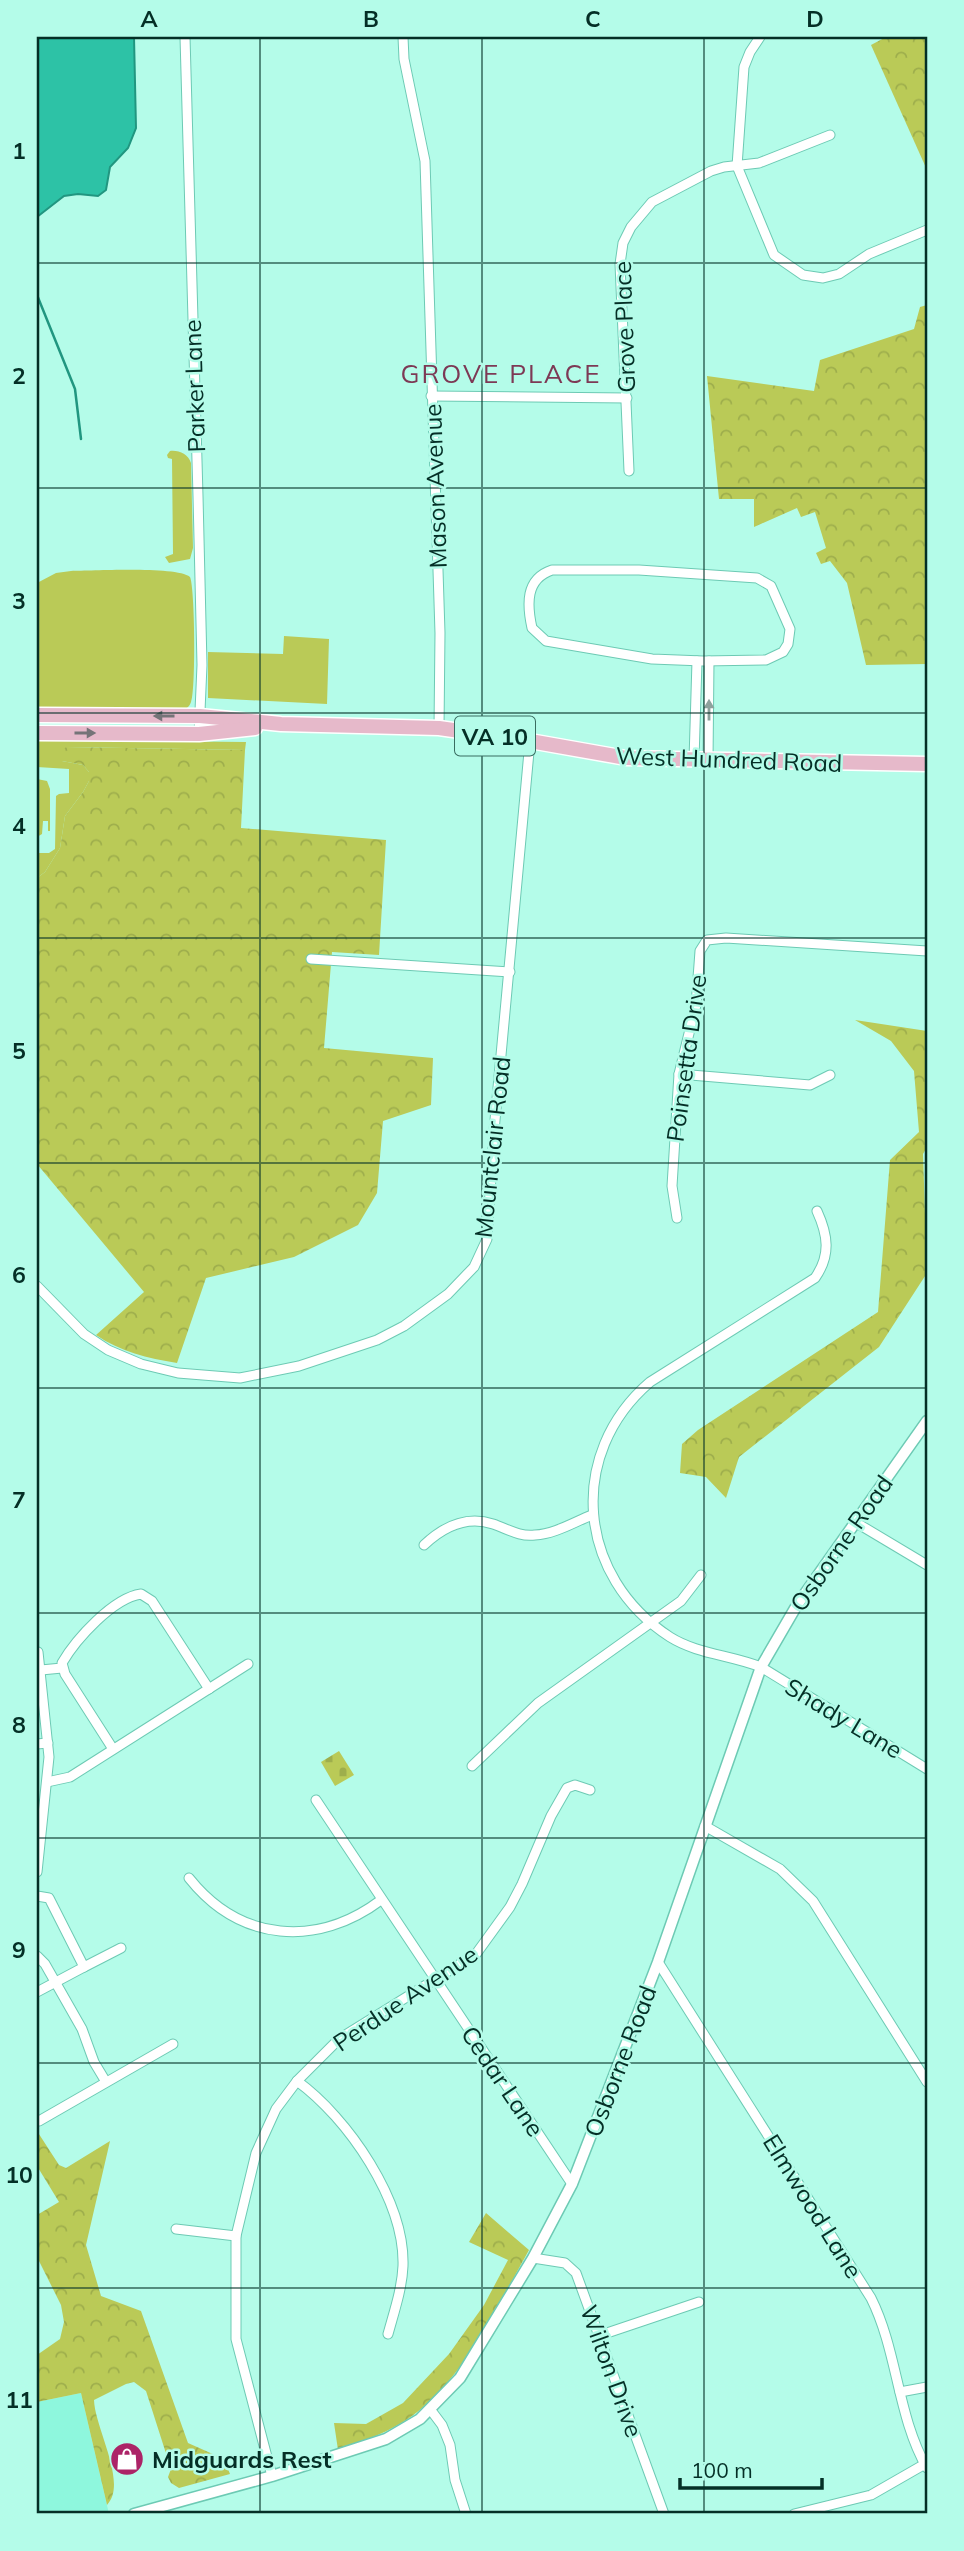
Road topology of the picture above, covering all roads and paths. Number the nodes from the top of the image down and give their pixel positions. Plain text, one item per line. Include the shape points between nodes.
1 (185, 37) edge
2 (403, 37) edge
3 (760, 37) edge
4 (830, 135) dead end
5 (737, 166) junction
6 (927, 230) edge
7 (431, 396) junction
8 (627, 398) junction
9 (629, 471) dead end
10 (696, 661) junction
11 (709, 661) junction
12 (37, 715) edge
13 (200, 716) junction
14 (281, 724) junction
15 (439, 729) junction
16 (37, 733) edge
17 (200, 734) junction
18 (530, 741) junction
19 (701, 760) junction
20 (927, 764) edge
21 (927, 951) edge
22 (311, 959) dead end
23 (510, 972) junction
24 (679, 1074) junction
25 (830, 1075) dead end
26 (817, 1211) dead end
27 (677, 1219) dead end
28 (37, 1286) edge
29 (927, 1421) edge
30 (592, 1515) junction
31 (855, 1522) junction
32 (424, 1545) dead end
33 (927, 1565) edge
34 (701, 1575) dead end
35 (652, 1624) junction
36 (38, 1652) edge
37 (248, 1664) dead end
38 (761, 1667) junction
39 (62, 1668) junction
40 (41, 1670) junction
41 (209, 1689) junction
42 (48, 1743) junction
43 (37, 1744) edge
44 (113, 1749) junction
45 (472, 1766) dead end
46 (927, 1769) edge
47 (47, 1782) junction
48 (590, 1790) dead end
49 (316, 1800) dead end
50 (705, 1826) junction
51 (37, 1872) edge
52 (189, 1878) dead end
53 (37, 1896) edge
54 (382, 1900) junction
55 (121, 1948) dead end
56 (37, 1956) edge
57 (659, 1962) junction
58 (84, 1967) junction
59 (434, 1979) junction
60 (55, 1982) junction
61 (37, 1992) edge
62 (173, 2044) dead end
63 (297, 2081) junction
64 (106, 2082) junction
65 (927, 2082) edge
66 (38, 2121) dead end
67 (572, 2183) junction
68 (176, 2229) dead end
69 (236, 2235) junction
70 (533, 2258) junction
71 (699, 2302) dead end
72 (388, 2334) dead end
73 (598, 2336) junction
74 (927, 2387) edge
75 (900, 2392) junction
76 (429, 2409) junction
77 (926, 2466) edge
78 (272, 2476) junction
79 (830, 2510) edge
80 (156, 2511) edge
81 (134, 2514) edge
82 (466, 2514) edge
83 (664, 2514) edge
84 (794, 2514) edge

1 - 13 street, Parker Lane
2 - 7 street, Mason Avenue via 425,161
3 - 5 street via 744,66
4 - 5 street, Grove Place via 759,163
5 - 6 street via 774,255 803,275 822,278 839,274 869,254
5 - 8 street, Grove Place via 711,171 652,202 623,243 620,264
7 - 8 street
7 - 15 street, Mason Avenue
8 - 9 street, Grove Place
10 - 11 street
10 - 11 street via 652,659 547,640 532,628 531,588 552,570 742,575 765,581 777,596 790,629 783,652 766,660
10 - 19 street
19 -> 11 street
13 -> 12 main road, West Hundred Road / VA 10
13 - 14 main road, West Hundred Road / VA 10
13 - 17 street, Parker Lane
14 - 15 main road, West Hundred Road / VA 10
14 - 17 main road, West Hundred Road / VA 10
15 - 18 main road, West Hundred Road / VA 10
16 -> 17 main road, West Hundred Road / VA 10
18 - 19 main road, West Hundred Road / VA 10 via 626,758
18 - 23 street, Mountclair Road
19 - 20 main road, West Hundred Road / VA 10
21 - 24 street, Poinsetta Drive via 707,940 700,951 696,1004
22 - 23 street
23 - 28 street, Mountclair Road via 487,1238 474,1266 448,1294 404,1326 299,1366 240,1378 213,1378 141,1364 108,1350 84,1334
24 - 25 street via 810,1085
24 - 27 street, Poinsetta Drive via 672,1186
26 - 30 street via 827,1238 826,1257 815,1278 650,1382 621,1411 595,1474
29 - 31 street, Osborne Road
30 - 32 street via 535,1535 483,1521 463,1522 437,1533
30 - 35 street, Shady Lane via 619,1585
31 - 33 street
31 - 38 street, Osborne Road via 797,1605
34 - 35 street via 681,1601
35 - 38 street, Shady Lane via 694,1649
35 - 45 street via 538,1703
36 - 40 street
37 - 41 street
38 - 46 street, Shady Lane
38 - 50 street, Osborne Road
39 - 40 street
39 - 41 street via 65,1657 98,1619 141,1594 152,1601
39 - 44 street
40 - 42 street
41 - 44 street
42 - 43 street
42 - 47 street
44 - 47 street via 70,1777
47 - 51 street
48 - 59 street, Perdue Avenue via 575,1785 567,1788 510,1907 476,1954
49 - 54 street, Cedar Lane
50 - 57 street, Osborne Road
50 - 65 street via 780,1868 813,1902
52 - 54 street via 231,1915 285,1932 336,1926
53 - 58 street via 49,1898
54 - 59 street, Cedar Lane
55 - 58 street
56 - 60 street
57 - 67 street, Osborne Road
57 - 75 street, Elmwood Lane via 871,2298 888,2338
58 - 60 street
59 - 63 street, Perdue Avenue via 339,2039
59 - 67 street, Cedar Lane
60 - 61 street
60 - 64 street
62 - 64 street
63 - 69 street, Perdue Avenue via 276,2109 256,2152
63 - 72 street via 327,2106 350,2134 393,2215 403,2266
64 - 66 street
67 - 70 street, Osborne Road
68 - 69 street
69 - 78 street, Perdue Avenue via 236,2339
70 - 73 street, Wilton Drive via 565,2263 576,2273
70 - 76 street, Osborne Road via 460,2378
71 - 73 street
73 - 83 street, Wilton Drive
74 - 75 street
75 - 77 street, Elmwood Lane
76 - 78 street, Osborne Road via 386,2439
76 - 82 street via 450,2445
77 - 79 street
78 - 80 street, Osborne Road
79 - 84 street
80 - 81 street, Osborne Road

